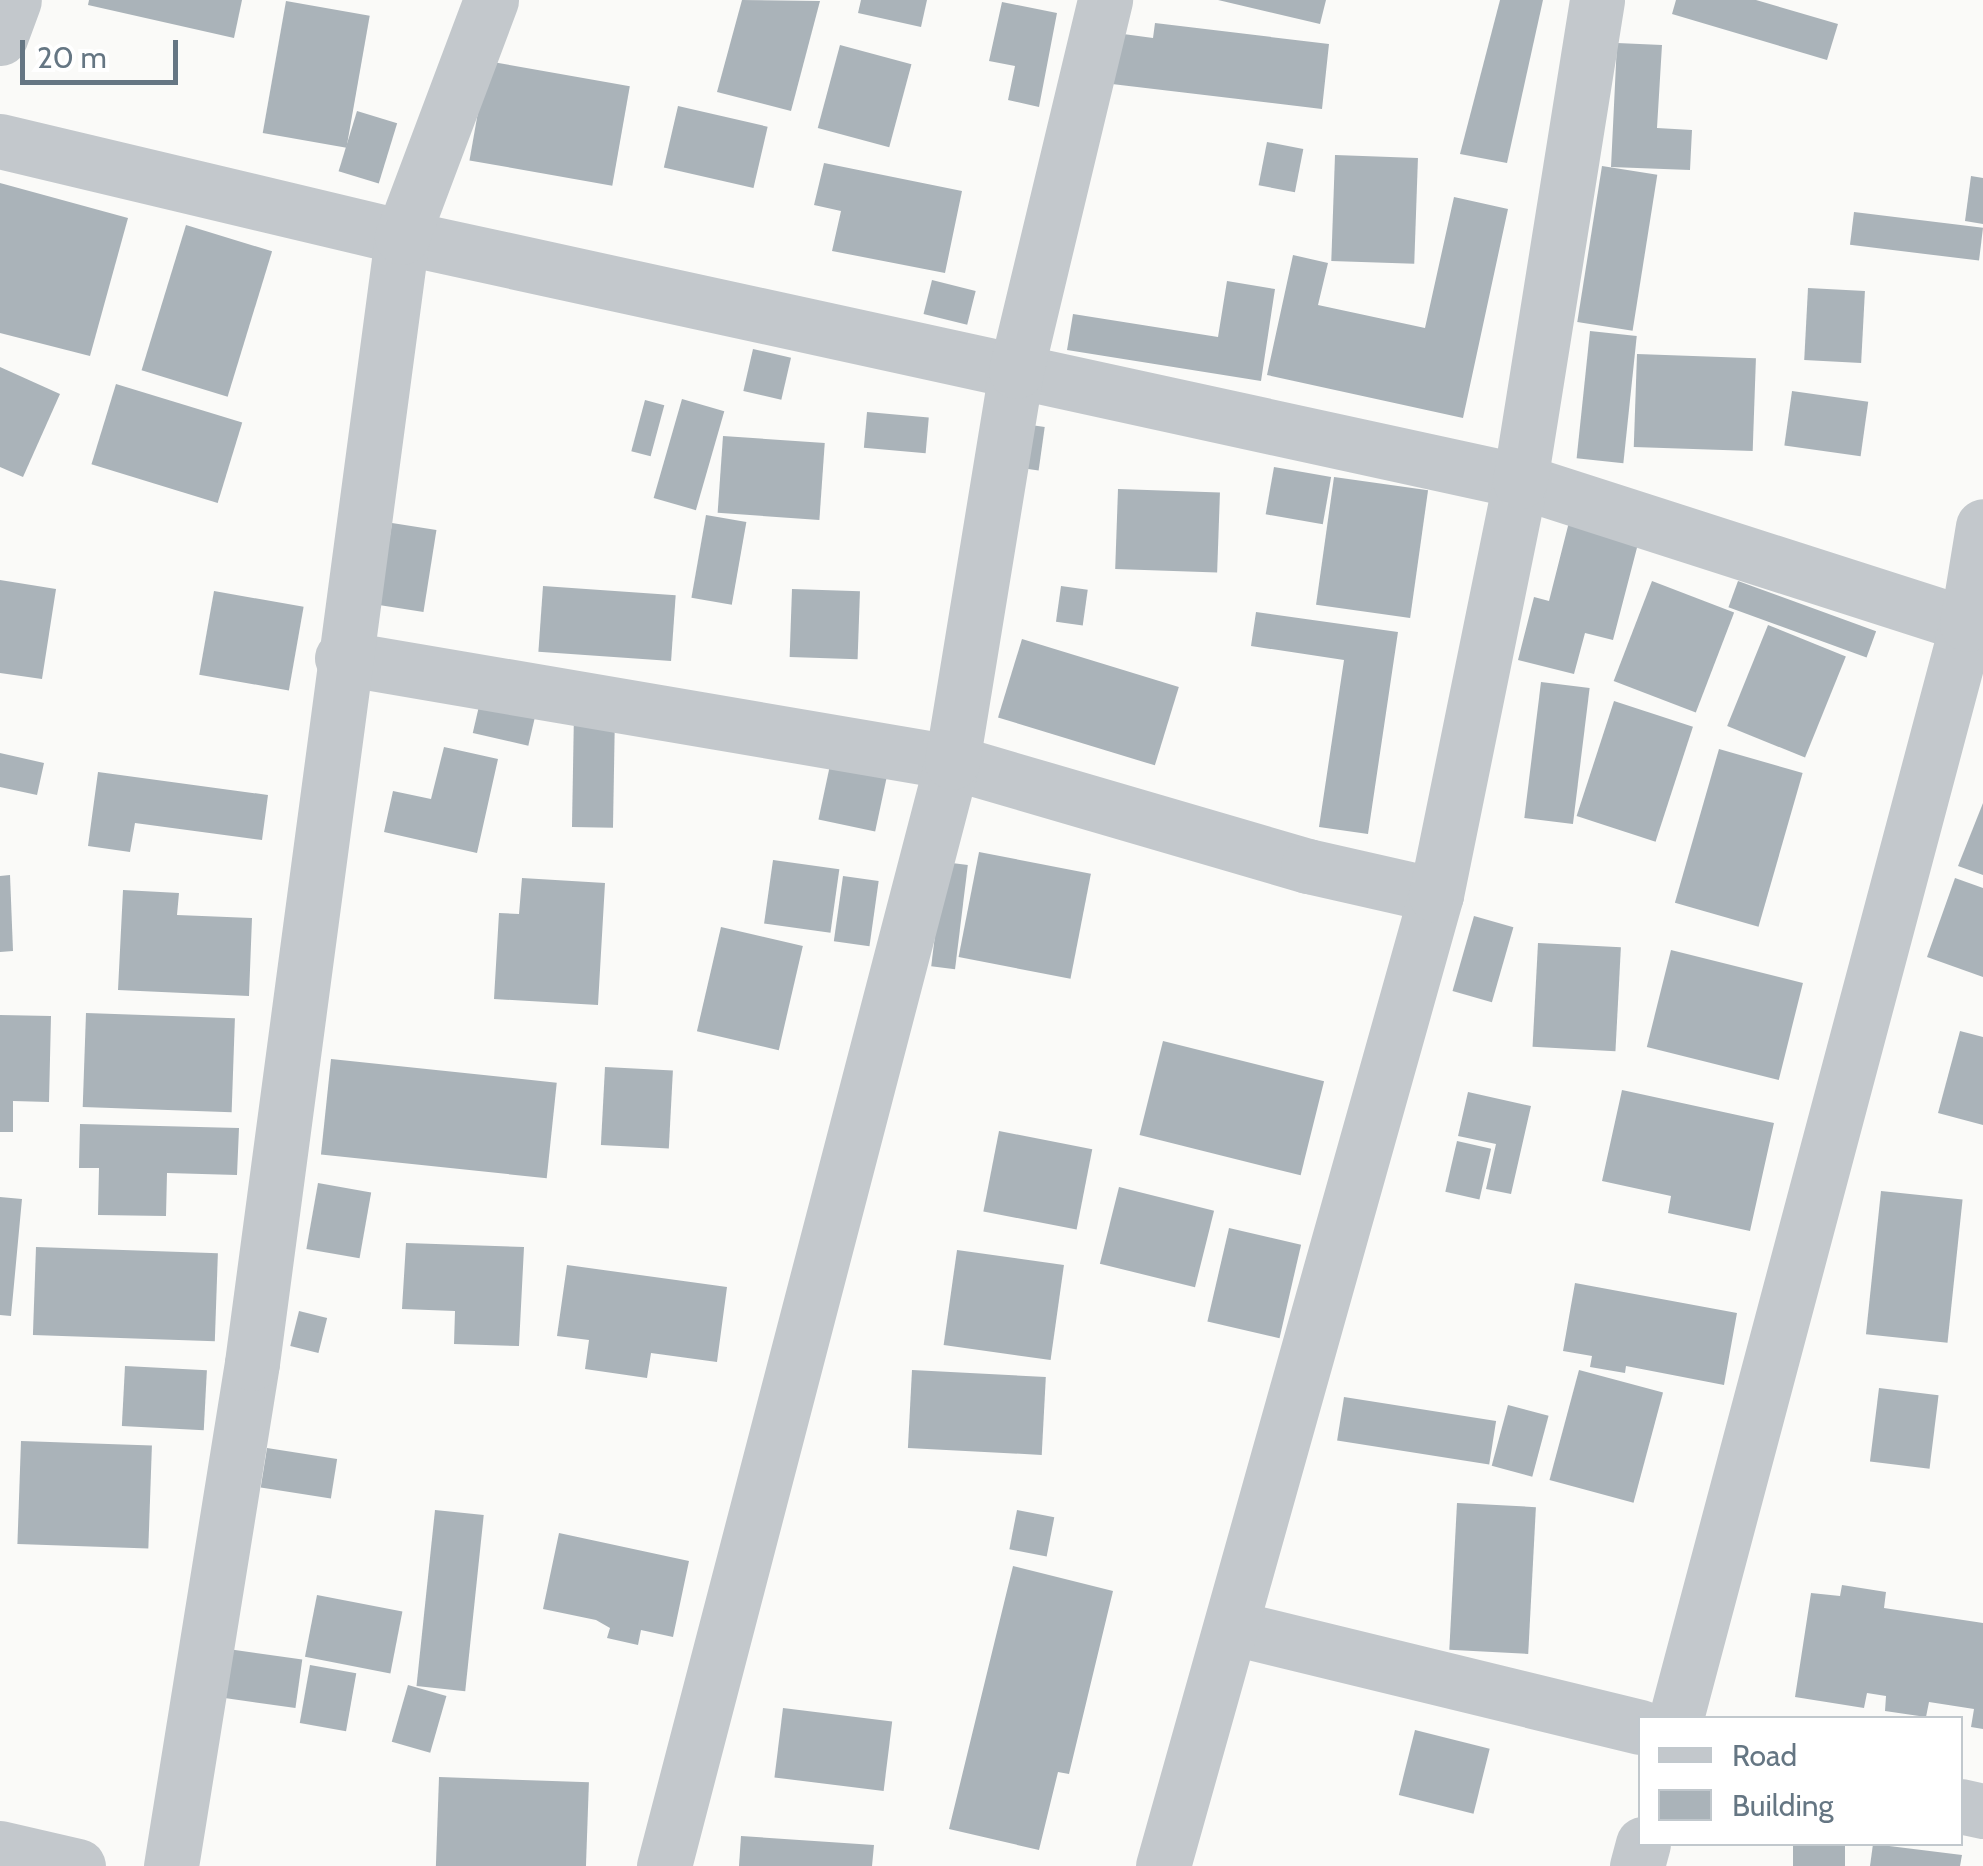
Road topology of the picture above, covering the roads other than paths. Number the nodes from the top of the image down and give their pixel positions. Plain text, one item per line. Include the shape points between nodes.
1 (14, 0) edge
2 (491, 0) edge
3 (1105, 0) edge
4 (1598, 0) edge
5 (0, 38) edge
6 (0, 141) edge
7 (402, 237) junction
8 (1016, 371) junction
9 (1520, 481) junction
10 (1983, 526) edge
11 (1975, 627) edge
12 (342, 658) junction
13 (952, 762) junction
14 (1436, 894) junction
15 (1234, 1628) junction
16 (1677, 1716) edge
17 (1638, 1727) edge
18 (0, 1848) edge
19 (78, 1866) edge
20 (171, 1866) edge
21 (664, 1866) edge
22 (1163, 1866) edge

1 - 5 street
2 - 7 street
3 - 8 street
4 - 9 street
6 - 7 street
7 - 8 street
7 - 12 street
8 - 9 street
8 - 13 street
9 - 11 street
9 - 14 street
10 - 11 street
11 - 16 street
12 - 13 street
12 - 20 street via 252,1363
13 - 14 street via 1308,866
13 - 21 street
14 - 15 street
15 - 17 street
15 - 22 street
18 - 19 street

